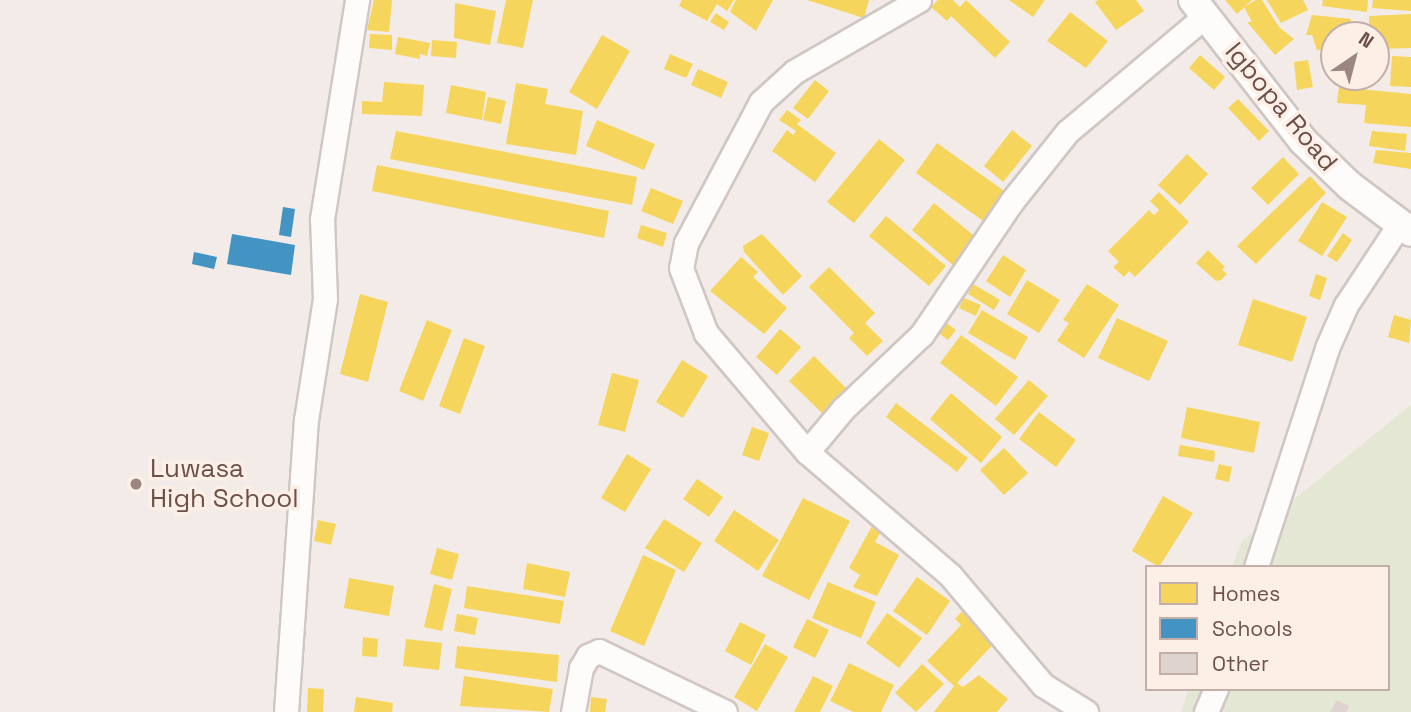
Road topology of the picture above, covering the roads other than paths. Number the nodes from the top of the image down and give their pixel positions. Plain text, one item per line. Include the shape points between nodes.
1 (357, 0) edge
2 (919, 0) edge
3 (1199, 8) edge
4 (1405, 228) edge
5 (807, 452) junction
6 (1257, 565) edge
7 (1215, 691) edge
8 (286, 712) edge
9 (573, 712) edge
10 (725, 712) edge
11 (1086, 712) edge
12 (1206, 712) edge

1 - 8 street via 322,219 325,299 306,420
2 - 5 street via 777,83 761,102 686,243 681,268 706,333
3 - 4 street, Igbopa Road via 1303,141
3 - 5 street via 1067,132 1012,201 922,334 843,410
4 - 6 street via 1346,305 1327,348
5 - 11 street via 950,575 1043,685
7 - 12 street
9 - 10 street via 581,668 588,656 599,651

